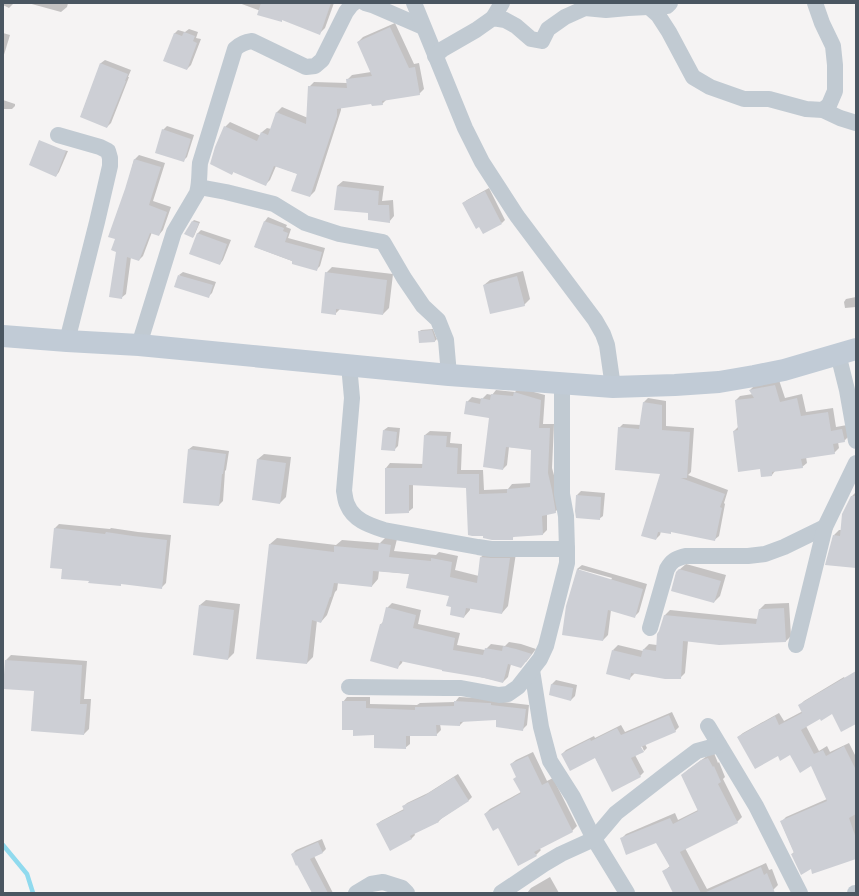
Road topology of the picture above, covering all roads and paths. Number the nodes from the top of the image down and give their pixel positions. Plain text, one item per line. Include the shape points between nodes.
1 (354, 3) edge
2 (365, 3) edge
3 (414, 3) edge
4 (502, 3) edge
5 (815, 3) edge
6 (667, 4) edge
7 (649, 7) junction
8 (493, 18) junction
9 (424, 27) junction
10 (435, 56) junction
11 (823, 110) junction
12 (856, 123) edge
13 (58, 135) dead end
14 (199, 188) junction
15 (3, 336) edge
16 (67, 341) junction
17 (139, 345) junction
18 (847, 352) edge
19 (349, 365) junction
20 (450, 375) junction
21 (562, 384) junction
22 (613, 387) junction
23 (856, 441) edge
24 (856, 463) edge
25 (825, 527) junction
26 (567, 549) junction
27 (650, 628) dead end
28 (796, 645) dead end
29 (532, 670) junction
30 (349, 687) dead end
31 (708, 726) dead end
32 (719, 745) junction
33 (594, 839) junction
34 (356, 893) edge
35 (407, 893) edge
36 (501, 893) edge
37 (626, 893) edge
38 (800, 893) edge

1 - 14 street via 346,12 322,60 315,66 306,67 252,41 240,44 235,49 200,163
2 - 9 street
3 - 9 street
4 - 8 street
5 - 11 street via 833,46 835,91 830,105
6 - 7 street
7 - 8 street via 606,10 585,8 565,17 548,29 542,41 531,39 505,20
7 - 11 street via 658,15 669,32 693,77 704,84 744,99 769,99 806,109
8 - 10 street
9 - 10 street
10 - 22 street via 482,162 517,216 604,334
11 - 12 street
13 - 16 street via 100,147 108,151 110,158
14 - 17 street via 174,232
14 - 20 street via 274,204 306,223 339,234 383,242 423,306 438,320 446,340
15 - 16 main road
16 - 17 main road
17 - 19 main road
18 - 22 main road via 784,370 720,382
18 - 23 street via 847,390
19 - 20 main road
19 - 26 street via 352,398 344,491 346,503 358,519 384,530 491,549
20 - 21 main road
21 - 22 main road
21 - 26 street via 562,494
24 - 25 street
25 - 27 street via 765,554 677,558 667,569
25 - 28 street
26 - 29 street via 567,563 546,646
29 - 30 street via 518,687 508,694 499,695 461,688
29 - 33 street via 541,727 550,761 573,797
31 - 32 street
32 - 33 street via 697,751 665,775 616,813
32 - 38 street via 756,806
33 - 36 street via 561,854
33 - 37 street
34 - 35 street via 371,884 383,882 402,888

